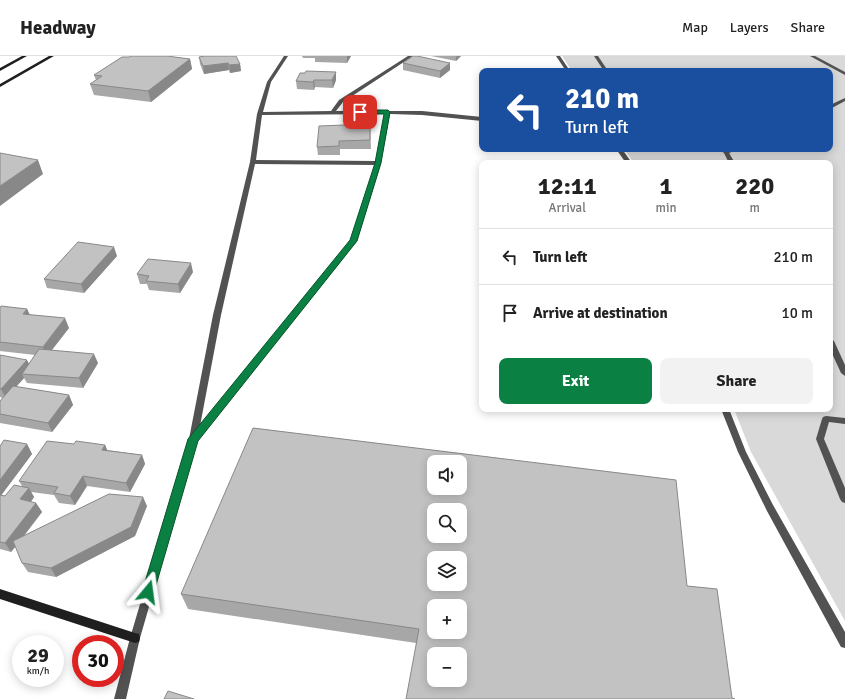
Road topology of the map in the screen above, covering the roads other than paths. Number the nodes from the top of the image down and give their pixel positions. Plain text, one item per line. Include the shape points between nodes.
1 (25, 56) edge
2 (52, 56) edge
3 (286, 56) edge
4 (411, 56) edge
5 (558, 56) edge
6 (596, 56) edge
7 (812, 56) edge
8 (566, 68) edge
9 (604, 68) edge
10 (0, 70) edge
11 (845, 74) edge
12 (0, 86) edge
13 (845, 99) edge
14 (833, 105) edge
15 (388, 112) junction
16 (332, 113) junction
17 (260, 114) junction
18 (479, 119) edge
19 (253, 162) junction
20 (378, 163) junction
21 (833, 347) edge
22 (845, 373) edge
23 (726, 412) edge
24 (845, 421) edge
25 (193, 439) junction
26 (845, 499) edge
27 (0, 594) edge
28 (135, 638) junction
29 (845, 643) edge
30 (120, 699) edge

1 - 10 main road
2 - 12 main road
3 - 17 street via 269,82
4 - 16 street via 341,101
5 - 8 street
6 - 9 street
7 - 11 street
13 - 14 street
15 - 16 street
15 - 18 street
15 - 20 street
16 - 17 street
17 - 19 street
19 - 20 street
19 - 25 street via 217,315
20 - 25 street via 354,241
21 - 22 street
23 - 29 street via 742,452 770,508
24 - 26 street via 826,419 820,439
25 - 28 street
27 - 28 main road
28 - 30 street

